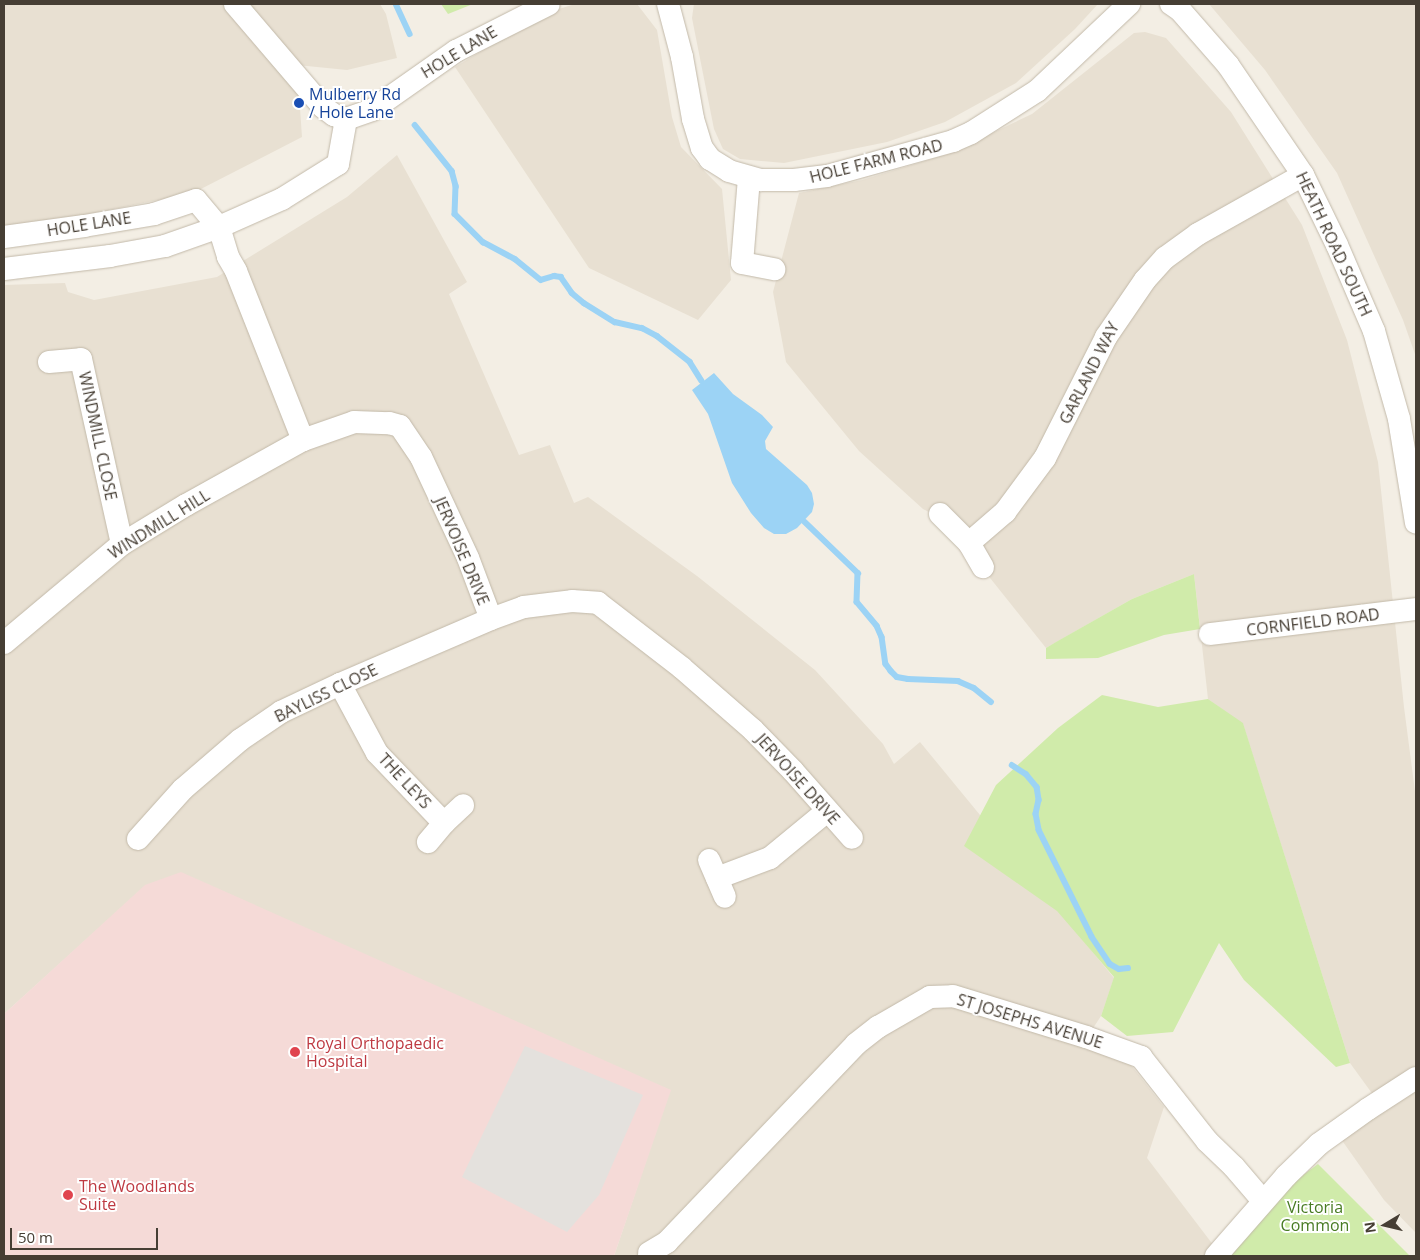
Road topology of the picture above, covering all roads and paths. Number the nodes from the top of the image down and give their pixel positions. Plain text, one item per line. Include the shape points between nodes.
1 (235, 4) edge
2 (549, 4) edge
3 (668, 4) edge
4 (1129, 4) edge
5 (1171, 4) edge
6 (346, 119) junction
7 (1303, 175) junction
8 (750, 178) junction
9 (219, 227) junction
10 (4, 236) edge
11 (4, 268) edge
12 (774, 269) dead end
13 (49, 362) dead end
14 (303, 440) junction
15 (940, 514) dead end
16 (1416, 523) edge
17 (968, 543) junction
18 (122, 544) junction
19 (983, 567) dead end
20 (1416, 610) edge
21 (491, 619) junction
22 (1210, 634) dead end
23 (4, 643) edge
24 (340, 684) junction
25 (463, 805) dead end
26 (827, 811) junction
27 (444, 823) junction
28 (852, 838) dead end
29 (138, 839) dead end
30 (428, 842) dead end
31 (717, 878) dead end
32 (1416, 1078) edge
33 (1263, 1202) junction
34 (649, 1253) dead end
35 (1216, 1256) edge

1 - 6 street via 323,107
2 - 6 street, HOLE LANE via 456,51 372,110
3 - 8 street, HOLE FARM ROAD via 702,148 710,159 729,171
4 - 8 street, HOLE FARM ROAD via 1037,92 959,139 827,176 794,180
5 - 7 street, HEATH ROAD SOUTH via 1228,65
6 - 9 street, HOLE LANE via 338,164 282,199
7 - 16 street, HEATH ROAD SOUTH via 1338,244 1374,331 1399,419
7 - 17 street, GARLAND WAY via 1198,234 1165,258 1145,280 1106,337 1045,458 1005,512
8 - 12 street via 742,263
9 - 10 street, HOLE LANE via 196,200 154,214
9 - 11 street, HOLE LANE via 165,246
9 - 14 street via 228,257
13 - 18 street, WINDMILL CLOSE via 82,359
14 - 18 street, WINDMILL HILL
14 - 21 street, JERVOISE DRIVE via 354,422 400,426 421,457 468,558
15 - 17 street
17 - 19 street
18 - 23 street, WINDMILL HILL
20 - 22 street, CORNFIELD ROAD
21 - 24 street, BAYLISS CLOSE
21 - 26 street, JERVOISE DRIVE via 524,607 598,603 682,668 753,730
24 - 27 street, THE LEYS via 377,753
24 - 29 street, BAYLISS CLOSE via 281,712 240,740 183,789
25 - 27 street, THE LEYS
26 - 28 street, JERVOISE DRIVE
26 - 31 street via 770,858
27 - 30 street, THE LEYS
32 - 33 street via 1319,1144
33 - 34 street, ST JOSEPHS AVENUE via 1207,1141 1141,1057 953,996 930,997 878,1026 856,1044 667,1242
33 - 35 street

